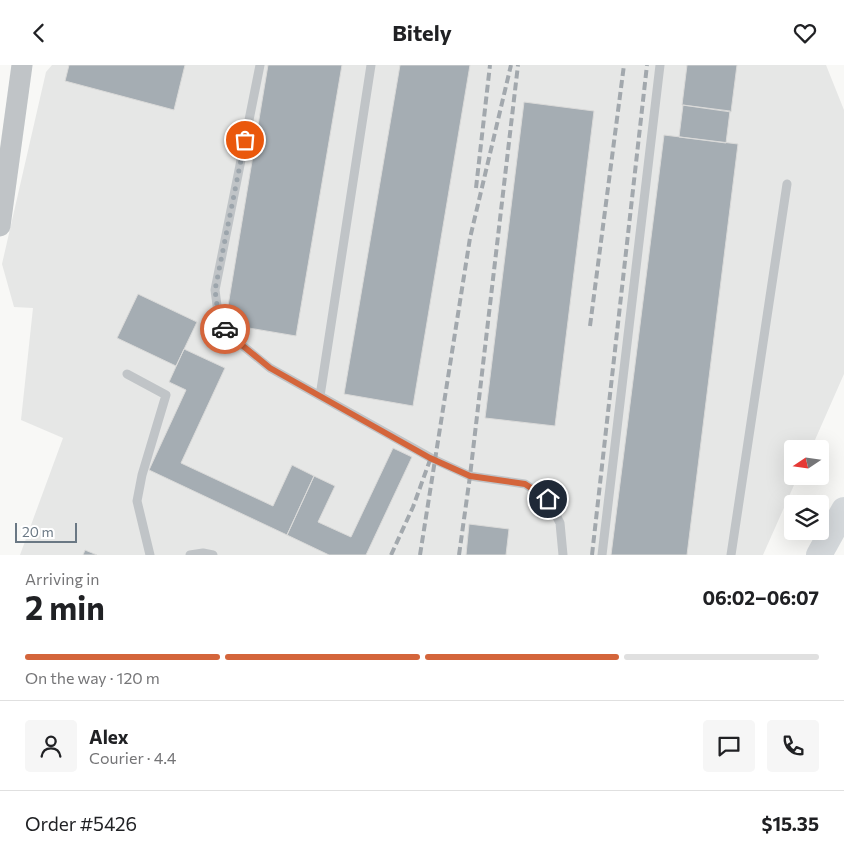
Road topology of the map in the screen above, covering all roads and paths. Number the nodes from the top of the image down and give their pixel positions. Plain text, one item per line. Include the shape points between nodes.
1 (22, 65) edge
2 (260, 65) edge
3 (371, 65) edge
4 (660, 65) edge
5 (787, 184) dead end
6 (0, 227) edge
7 (127, 374) dead end
8 (320, 397) junction
9 (844, 510) edge
10 (150, 555) edge
11 (190, 555) edge
12 (213, 555) edge
13 (563, 555) edge
14 (602, 555) edge
15 (732, 555) edge
16 (819, 555) edge

1 - 6 street
2 - 8 lane via 215,290 218,313 222,327 232,337 270,368
3 - 8 lane
4 - 14 lane
5 - 15 lane
7 - 10 lane via 166,395 142,475 138,501
8 - 13 lane via 430,458 470,476 525,484 548,499 560,523
9 - 16 main road
11 - 12 lane

